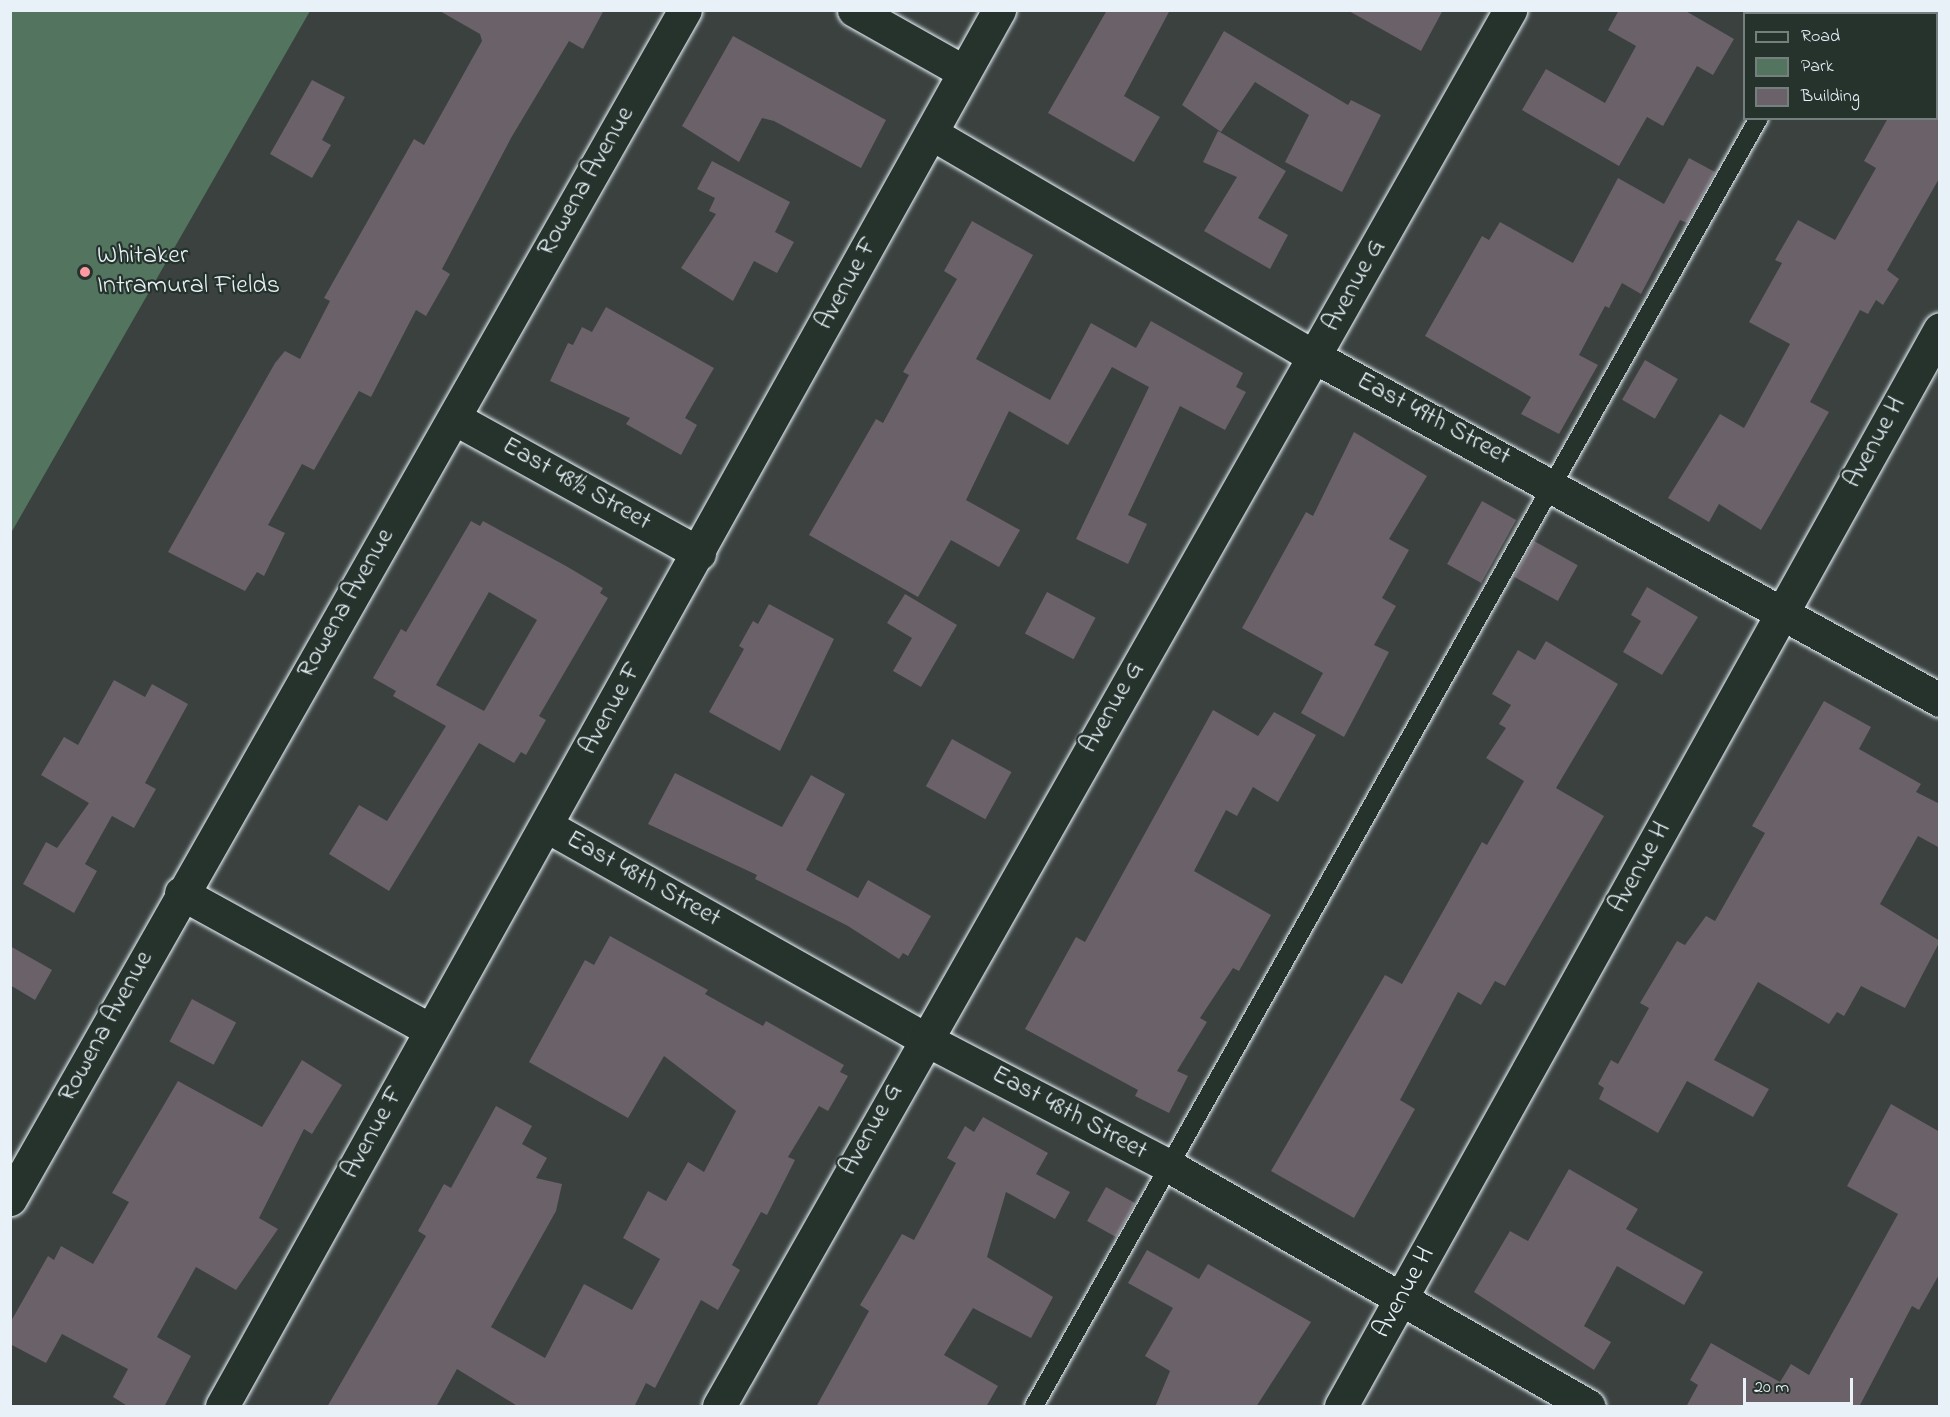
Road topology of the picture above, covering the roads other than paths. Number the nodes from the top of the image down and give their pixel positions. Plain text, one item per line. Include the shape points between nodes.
1 (685, 10) edge
2 (854, 10) edge
3 (999, 10) edge
4 (1510, 10) edge
5 (964, 72) junction
6 (1758, 120) edge
7 (931, 133) junction
8 (1940, 329) edge
9 (1315, 357) junction
10 (454, 417) junction
11 (1555, 485) junction
12 (699, 553) junction
13 (1782, 614) junction
14 (1940, 700) edge
15 (547, 826) junction
16 (181, 893) junction
17 (430, 1030) junction
18 (923, 1038) junction
19 (1171, 1167) junction
20 (10, 1199) edge
21 (1402, 1300) junction
22 (222, 1407) edge
23 (719, 1407) edge
24 (1034, 1407) edge
25 (1341, 1407) edge
26 (1588, 1407) edge

1 - 10 street, Rowena Avenue
2 - 5 street
3 - 5 street, Avenue F
4 - 9 street, Avenue G
5 - 7 street, Avenue F
6 - 11 lane
7 - 9 street, East 49th Street
7 - 12 street, Avenue F
8 - 13 street, Avenue H
9 - 11 street, East 49th Street
9 - 18 street, Avenue G
10 - 12 street, East 48½ Street
10 - 16 street, Rowena Avenue
11 - 13 street, East 49th Street
11 - 19 lane
12 - 15 street, Avenue F
13 - 14 street, East 49th Street
13 - 21 street, Avenue H
15 - 17 street, Avenue F
15 - 18 street, East 48th Street
16 - 17 street
16 - 20 street, Rowena Avenue
17 - 22 street, Avenue F
18 - 19 street, East 48th Street
18 - 23 street, Avenue G
19 - 21 street, East 48th Street
19 - 24 lane
21 - 25 street, Avenue H
21 - 26 street, East 48th Street

